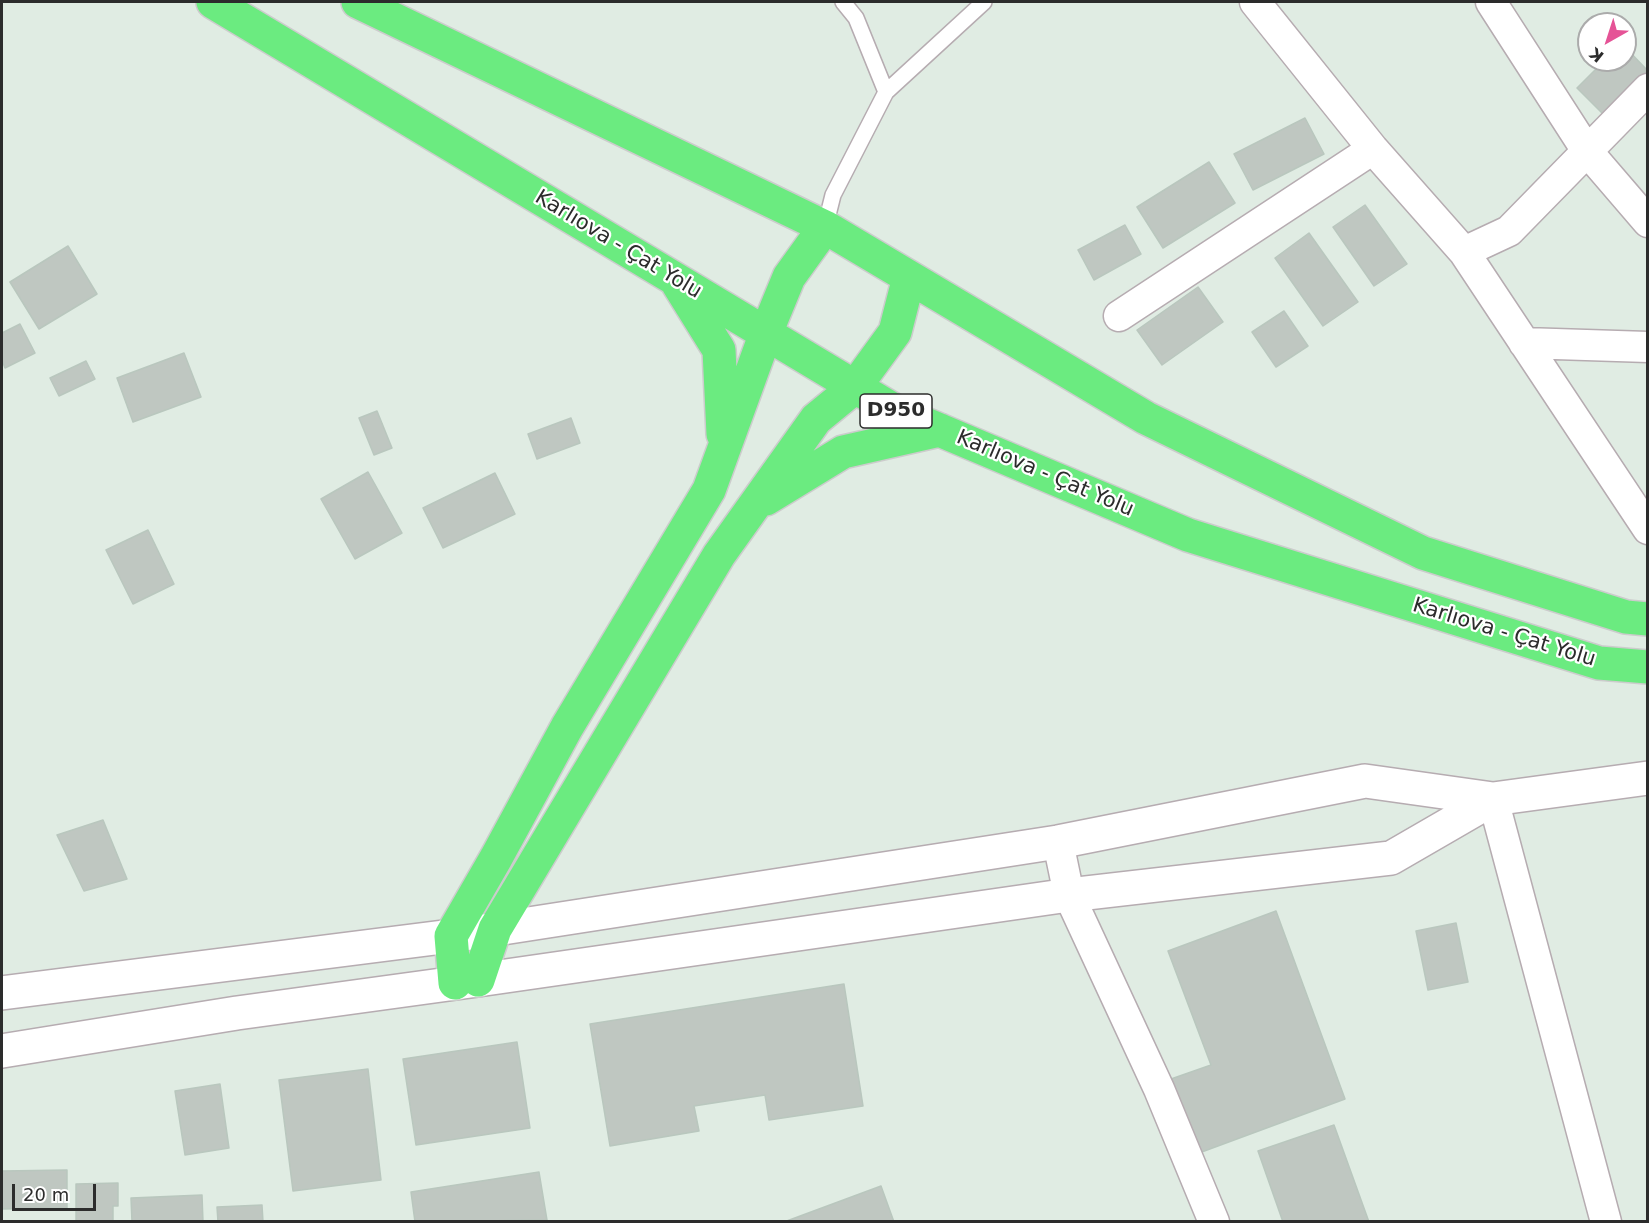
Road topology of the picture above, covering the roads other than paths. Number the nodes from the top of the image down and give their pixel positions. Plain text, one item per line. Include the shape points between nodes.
1 (213, 2) edge
2 (358, 2) edge
3 (843, 2) edge
4 (984, 2) edge
5 (1255, 2) edge
6 (1491, 2) edge
7 (1647, 89) edge
8 (886, 93) junction
9 (1373, 149) junction
10 (1587, 151) junction
11 (1647, 222) edge
12 (825, 227) junction
13 (1464, 252) junction
14 (909, 277) junction
15 (676, 280) junction
16 (1119, 316) dead end
17 (765, 333) junction
18 (1524, 343) junction
19 (1647, 347) edge
20 (855, 387) junction
21 (940, 430) junction
22 (723, 450) junction
23 (754, 506) junction
24 (1647, 529) edge
25 (1647, 620) edge
26 (1647, 667) edge
27 (1647, 778) edge
28 (1493, 799) junction
29 (1058, 842) junction
30 (1069, 894) junction
31 (495, 929) junction
32 (451, 936) junction
33 (466, 982) junction
34 (2, 993) edge
35 (2, 1051) edge
36 (1214, 1221) edge
37 (1606, 1221) edge

1 - 15 highway, Karlıova - Çat Yolu / D950
2 - 12 highway
3 - 8 lane via 856,18
4 - 8 lane
5 - 9 street
6 - 10 street
7 - 10 street
8 - 12 lane via 833,195
9 - 13 street
9 - 16 street
10 - 11 street
10 - 13 street via 1509,231
12 - 14 highway
12 - 17 highway via 789,277
13 - 18 street
14 - 20 highway via 895,332
14 - 25 highway via 1146,418 1423,553 1626,617
15 - 17 highway, Karlıova - Çat Yolu / D950
15 - 22 highway via 719,350
17 - 20 highway, Karlıova - Çat Yolu / D950
17 - 22 highway
18 - 19 street
18 - 24 street
20 - 21 highway, Karlıova - Çat Yolu / D950 via 897,412
20 - 23 highway via 816,419
21 - 23 highway via 843,452
21 - 26 highway, Karlıova - Çat Yolu / D950 via 1188,535 1599,663
22 - 32 highway via 709,490 567,727
23 - 31 highway via 719,555
27 - 28 street
28 - 29 street via 1365,781
28 - 30 street via 1391,858
28 - 37 street
29 - 30 street
29 - 31 street
30 - 33 street
30 - 36 street via 1159,1089
31 - 32 street
31 - 33 highway
32 - 33 highway
32 - 34 street
33 - 35 street via 237,1012

